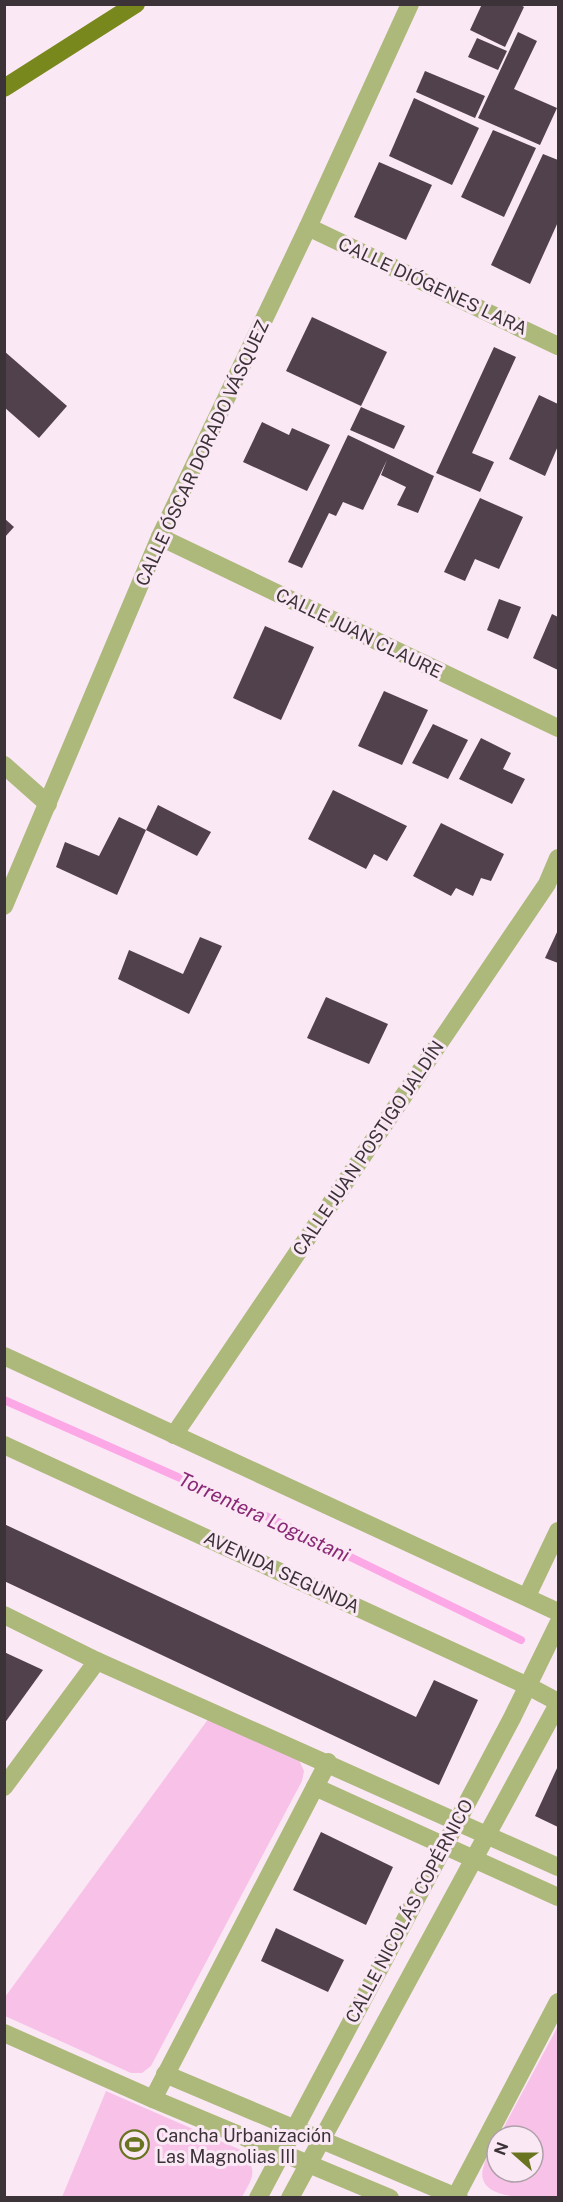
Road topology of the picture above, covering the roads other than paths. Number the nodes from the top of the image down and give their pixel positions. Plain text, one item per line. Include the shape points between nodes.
1 (136, 4) edge
2 (410, 4) edge
3 (4, 88) edge
4 (308, 227) junction
5 (558, 346) edge
6 (160, 537) junction
7 (558, 728) edge
8 (4, 765) edge
9 (48, 804) junction
10 (558, 858) edge
11 (4, 906) edge
12 (4, 1356) edge
13 (174, 1435) junction
14 (4, 1445) edge
15 (558, 1531) edge
16 (527, 1596) junction
17 (558, 1612) edge
18 (4, 1616) edge
19 (558, 1624) edge
20 (97, 1661) junction
21 (528, 1686) junction
22 (558, 1703) edge
23 (328, 1762) junction
24 (4, 1787) edge
25 (315, 1787) junction
26 (457, 1821) junction
27 (487, 1834) junction
28 (444, 1845) junction
29 (474, 1858) junction
30 (558, 1867) edge
31 (558, 1897) edge
32 (558, 2002) edge
33 (4, 2033) edge
34 (165, 2074) junction
35 (153, 2099) junction
36 (294, 2129) junction
37 (321, 2140) junction
38 (281, 2153) junction
39 (308, 2165) junction
40 (456, 2197) edge
41 (258, 2198) edge
42 (290, 2198) edge
43 (390, 2198) edge

1 - 3 main road
2 - 4 street, CALLE ÓSCAR DORADO VÁSQUEZ
4 - 5 street, CALLE DIÓGENES LARA
4 - 6 street, CALLE ÓSCAR DORADO VÁSQUEZ
6 - 7 street, CALLE JUAN CLAURE
6 - 9 street, CALLE ÓSCAR DORADO VÁSQUEZ
8 - 9 street
9 - 11 street, CALLE ÓSCAR DORADO VÁSQUEZ
10 - 13 street, CALLE JUAN POSTIGO JALDÍN via 547,884
12 - 13 street
13 - 16 street
14 - 21 street, AVENIDA SEGUNDA
15 - 16 street
16 - 17 street
18 - 20 street
19 - 21 street, CALLE NICOLÁS COPÉRNICO
20 - 23 street
20 - 24 street
21 - 22 street, AVENIDA SEGUNDA
21 - 26 street, CALLE NICOLÁS COPÉRNICO
22 - 27 street, CALLE NICOLÁS COPÉRNICO
23 - 25 street
23 - 26 street
25 - 28 street
25 - 34 street
26 - 27 street
26 - 28 street, CALLE NICOLÁS COPÉRNICO
27 - 29 street, CALLE NICOLÁS COPÉRNICO
27 - 30 street
28 - 29 street
28 - 36 street, CALLE NICOLÁS COPÉRNICO
29 - 31 street
29 - 37 street, CALLE NICOLÁS COPÉRNICO
32 - 40 street
33 - 35 street
34 - 35 street
34 - 36 street
35 - 38 street
36 - 37 street
36 - 38 street, CALLE NICOLÁS COPÉRNICO
37 - 39 street, CALLE NICOLÁS COPÉRNICO
37 - 40 street
38 - 39 street
38 - 41 street, CALLE NICOLÁS COPÉRNICO
39 - 42 street, CALLE NICOLÁS COPÉRNICO
39 - 43 street

